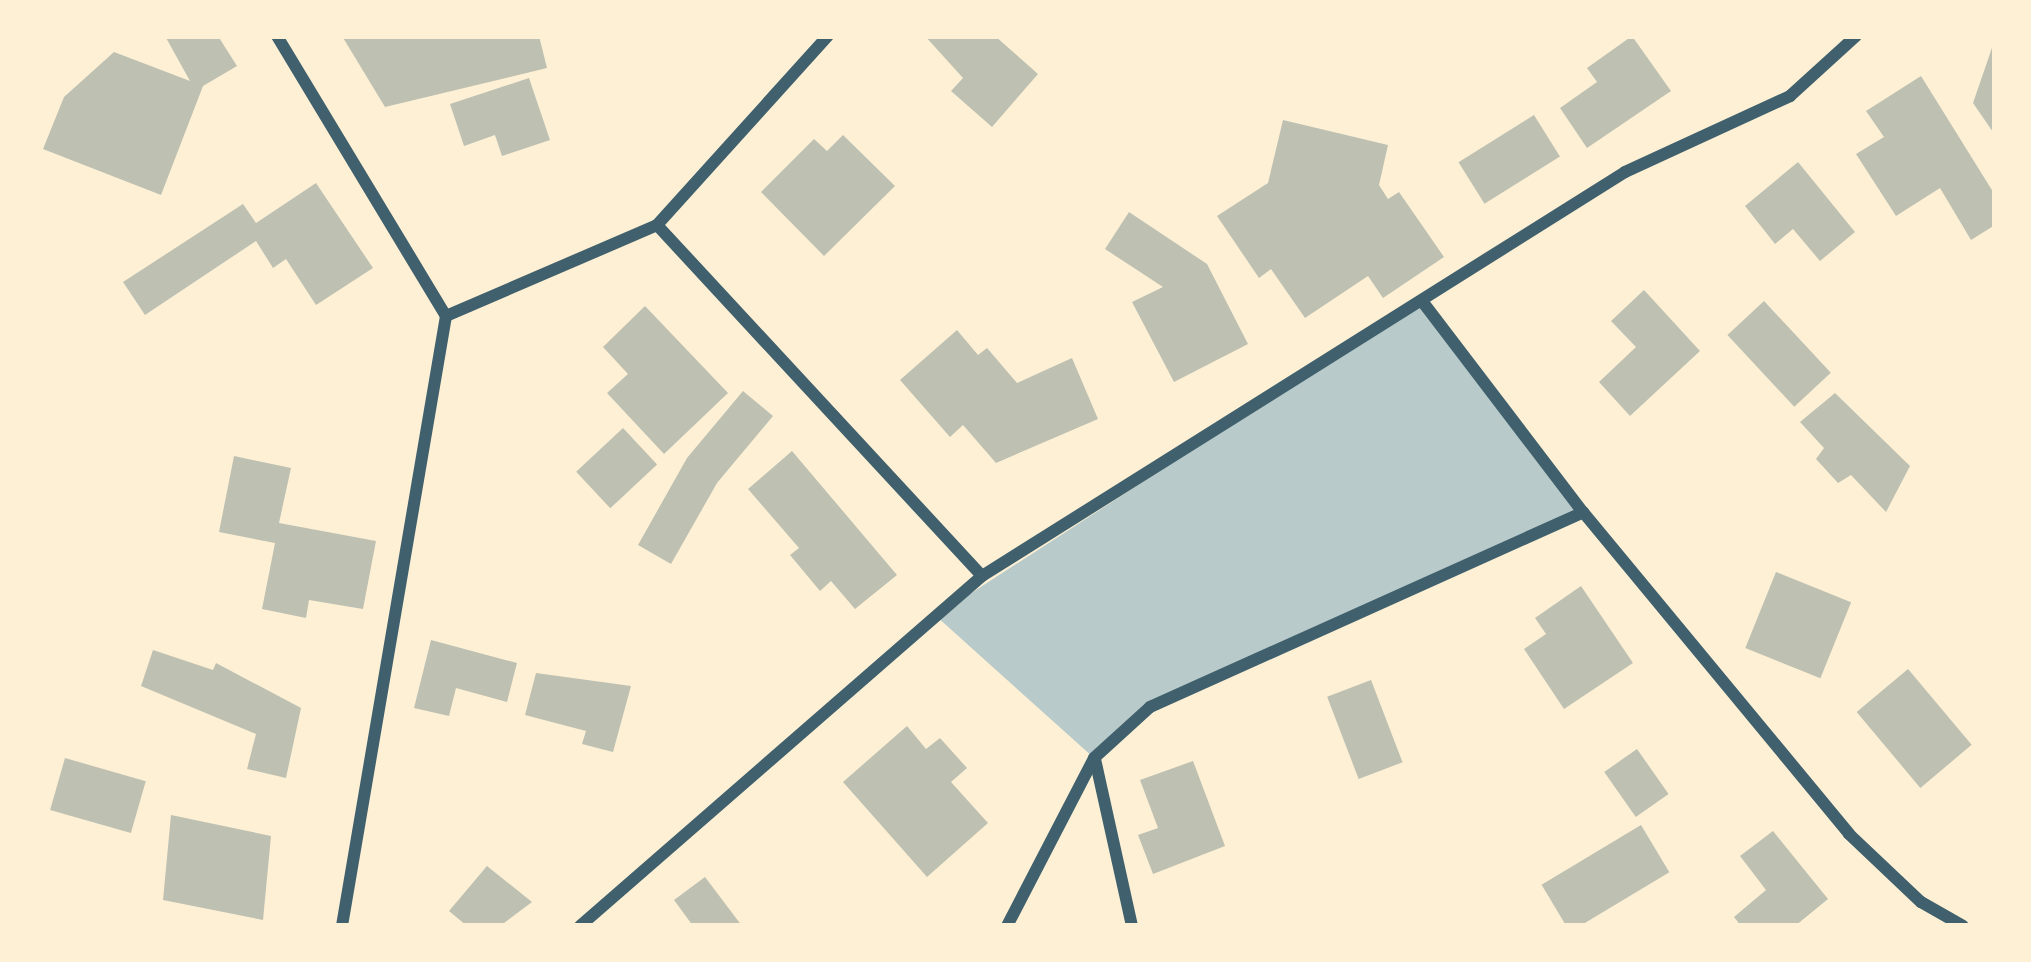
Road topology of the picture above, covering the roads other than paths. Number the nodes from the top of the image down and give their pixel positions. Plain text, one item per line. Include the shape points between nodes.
1 (277, 36) edge
2 (828, 36) edge
3 (1856, 36) edge
4 (657, 224) junction
5 (1422, 301) junction
6 (446, 316) junction
7 (1583, 512) junction
8 (982, 576) junction
9 (1094, 758) junction
10 (342, 926) edge
11 (580, 926) edge
12 (1007, 926) edge
13 (1132, 926) edge
14 (1963, 926) edge

1 - 6 street
2 - 4 street
3 - 5 street via 1790,96 1625,172
4 - 6 street
4 - 8 street
5 - 7 street
5 - 8 street
6 - 10 street
7 - 9 street via 1150,707
7 - 14 street via 1873,860
8 - 11 street
9 - 12 street
9 - 13 street

